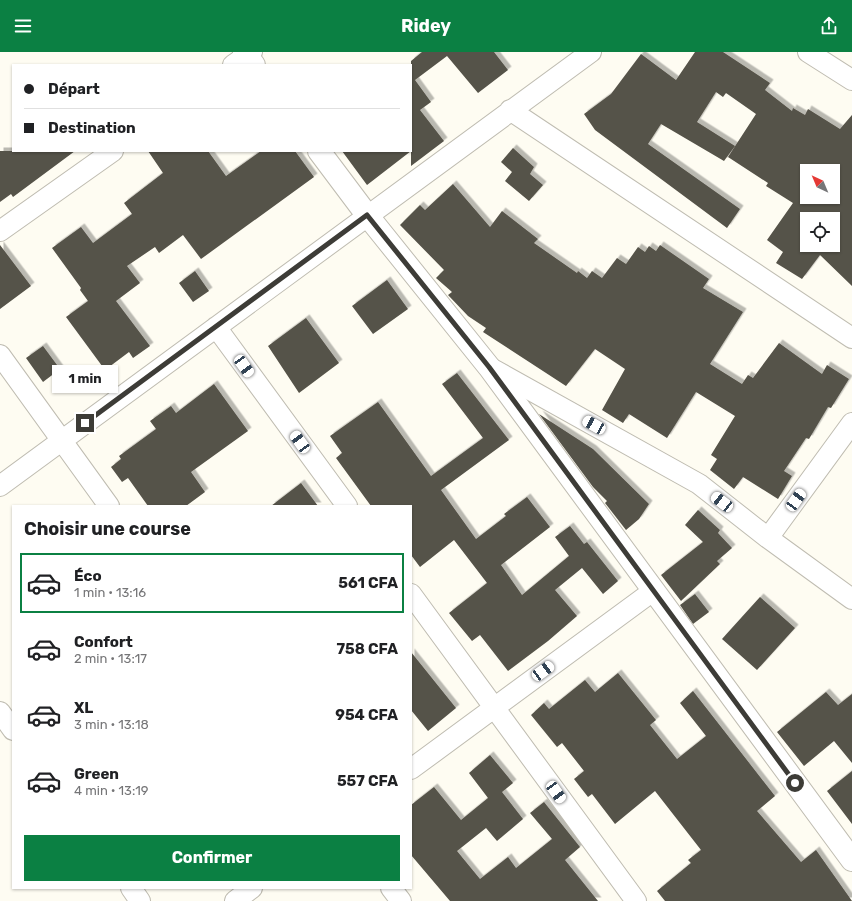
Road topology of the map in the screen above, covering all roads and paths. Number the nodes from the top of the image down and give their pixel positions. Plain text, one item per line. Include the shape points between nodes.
1 (590, 52) edge
2 (808, 52) edge
3 (852, 80) edge
4 (510, 110) junction
5 (112, 152) edge
6 (320, 152) edge
7 (367, 215) junction
8 (0, 232) edge
9 (216, 327) junction
10 (852, 338) edge
11 (0, 356) edge
12 (489, 367) junction
13 (852, 423) edge
14 (61, 441) junction
15 (0, 486) edge
16 (108, 505) edge
17 (346, 505) edge
18 (768, 538) junction
19 (653, 591) junction
20 (412, 595) edge
21 (852, 599) edge
22 (494, 707) junction
23 (0, 712) edge
24 (12, 729) edge
25 (412, 769) edge
26 (852, 860) edge
27 (132, 889) edge
28 (251, 889) edge
29 (392, 889) edge
30 (140, 901) edge
31 (235, 901) edge
32 (401, 901) edge
33 (636, 901) edge

1 - 4 street
2 - 3 street
4 - 7 street
4 - 10 street
5 - 8 street
6 - 7 street
7 - 9 street
7 - 12 street
9 - 14 street
9 - 17 street
11 - 14 street
12 - 18 street via 699,484
12 - 19 street
13 - 18 street
14 - 15 street
14 - 16 street
18 - 21 street
19 - 22 street
19 - 26 street
20 - 22 street
22 - 25 street
22 - 33 street
23 - 24 street
27 - 30 street
28 - 31 street
29 - 32 street

